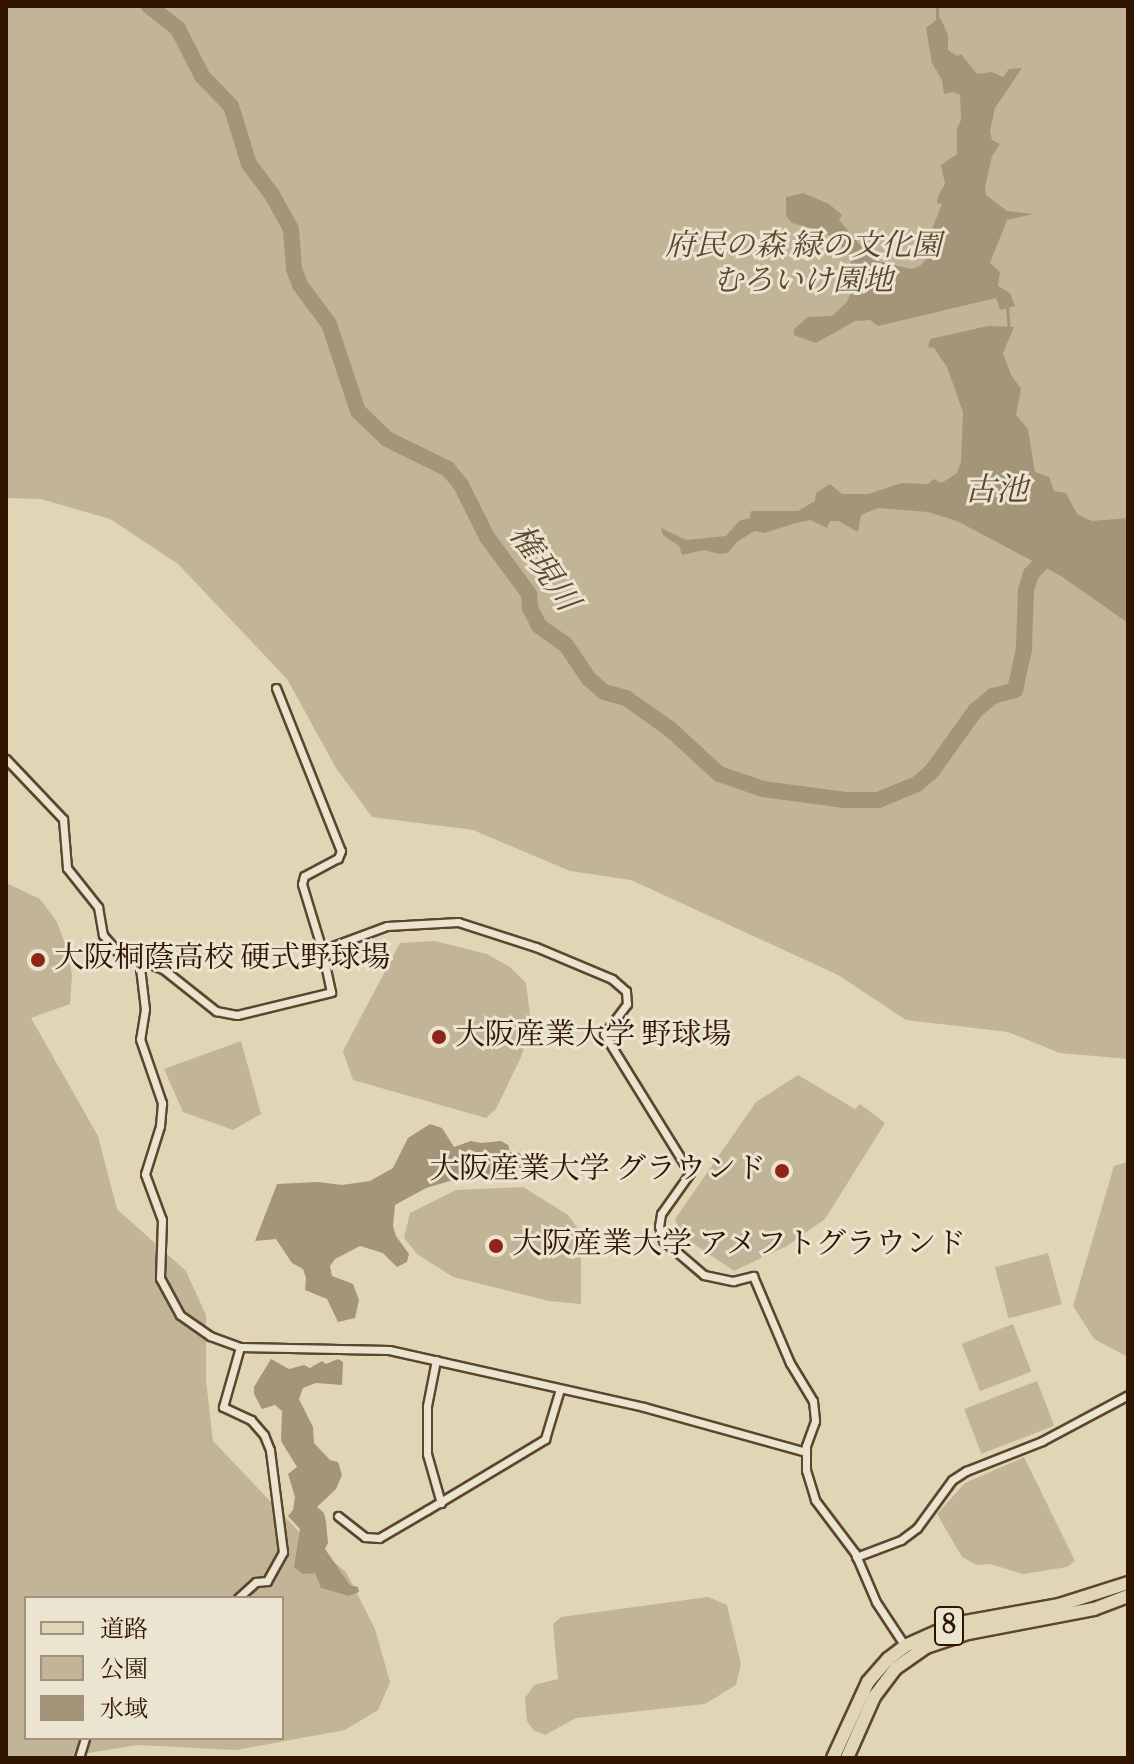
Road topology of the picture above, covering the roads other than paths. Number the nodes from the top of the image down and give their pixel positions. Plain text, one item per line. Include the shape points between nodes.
1 (276, 688) dead end
2 (6, 759) edge
3 (322, 950) junction
4 (139, 959) junction
5 (240, 1347) junction
6 (436, 1360) junction
7 (560, 1389) junction
8 (1128, 1395) edge
9 (806, 1452) junction
10 (441, 1503) junction
11 (338, 1516) dead end
12 (856, 1557) junction
13 (1128, 1583) edge
14 (240, 1596) edge
15 (1128, 1597) edge
16 (905, 1646) junction
17 (833, 1758) edge
18 (847, 1758) edge

1 - 3 street via 341,851 338,858 304,876 302,884
2 - 4 street via 63,819 67,868 98,907 103,935 117,951
3 - 4 street via 331,992 237,1015 216,1011 163,969
3 - 9 street via 387,926 458,922 536,947 612,979 626,991 627,1004 604,1034 690,1173 661,1214 663,1240 704,1275 733,1281 753,1276 790,1363 813,1401 815,1421
4 - 5 street via 145,1009 140,1039 162,1103 145,1174 162,1220 160,1278 180,1315 210,1336
5 - 6 street via 371,1347
5 - 14 street via 223,1407 251,1420 267,1442 283,1552 267,1581 256,1582
6 - 7 street
6 - 10 street via 427,1406 427,1454
7 - 9 street
7 - 10 street via 545,1439
8 - 12 street via 1042,1441 966,1471 952,1480 917,1528
9 - 12 street via 815,1500
10 - 11 street via 379,1538 365,1537
12 - 16 street via 876,1602
13 - 16 main road, 8 via 1059,1605 954,1624
15 - 18 main road, 8 via 926,1647 896,1668 874,1697
16 - 17 main road, 8 via 868,1682

